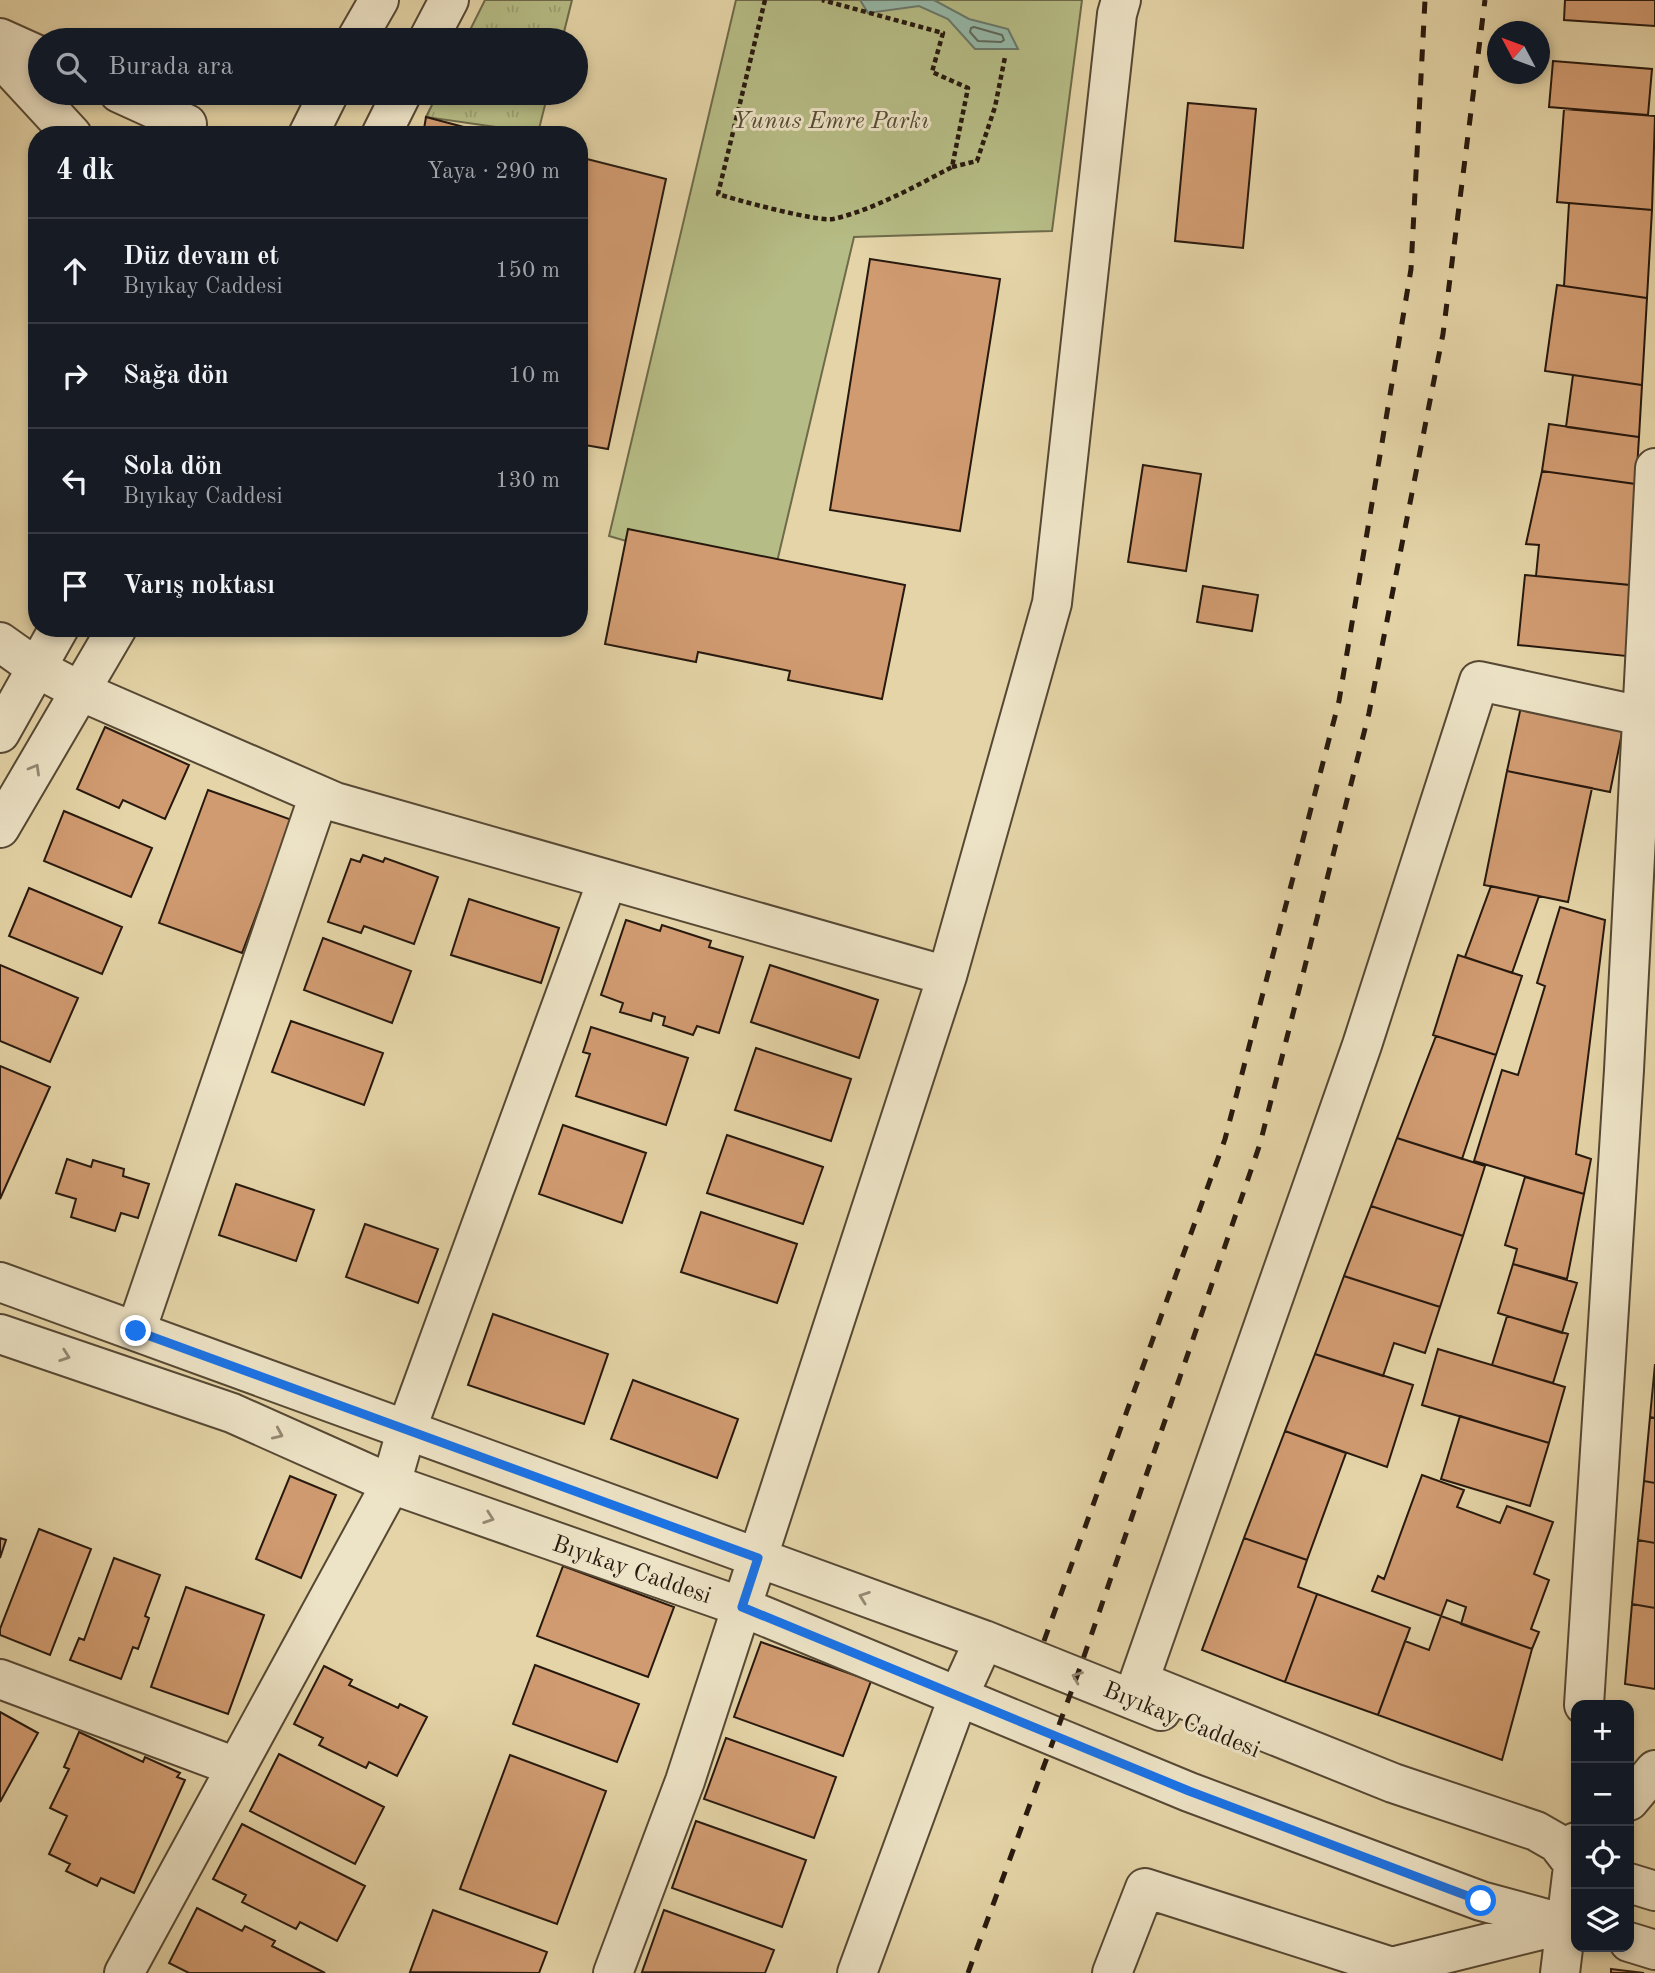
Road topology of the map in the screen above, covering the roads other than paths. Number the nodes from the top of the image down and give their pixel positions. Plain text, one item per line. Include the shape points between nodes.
1 (379, 0) edge
2 (449, 0) edge
3 (1121, 0) edge
4 (363, 28) edge
5 (434, 28) edge
6 (0, 38) edge
7 (28, 51) edge
8 (0, 57) edge
9 (28, 87) edge
10 (44, 105) edge
11 (145, 105) edge
12 (323, 105) edge
13 (396, 105) edge
14 (64, 126) edge
15 (186, 126) edge
16 (312, 126) edge
17 (386, 126) edge
18 (1655, 468) edge
19 (1651, 626) edge
20 (54, 637) edge
21 (112, 637) edge
22 (0, 642) edge
23 (38, 669) junction
24 (80, 691) junction
25 (1642, 716) junction
26 (0, 733) edge
27 (319, 796) junction
28 (0, 828) edge
29 (607, 881) junction
30 (947, 976) junction
31 (1655, 1035) edge
32 (1624, 1070) junction
33 (0, 1282) edge
34 (136, 1331) junction
35 (0, 1334) edge
36 (407, 1428) junction
37 (391, 1484) junction
38 (758, 1558) junction
39 (742, 1607) junction
40 (984, 1640) junction
41 (0, 1679) edge
42 (959, 1695) junction
43 (1584, 1700) edge
44 (236, 1767) junction
45 (1655, 1770) edge
46 (1634, 1795) edge
47 (1571, 1853) edge
48 (1571, 1855) edge
49 (1634, 1884) edge
50 (1655, 1891) edge
51 (1571, 1925) edge
52 (1634, 1944) edge
53 (1655, 1950) edge
54 (124, 1973) edge
55 (613, 1973) edge
56 (857, 1973) edge
57 (1112, 1973) edge
58 (1560, 1973) edge

1 - 4 street
2 - 5 street
3 - 30 street via 1052,603
6 - 7 street
8 - 9 street
10 - 14 street
11 - 15 street
12 - 16 street
13 - 17 street
18 - 19 street
19 - 25 street
20 - 23 street
21 - 24 street
22 - 23 street
23 - 24 street
23 - 26 street
24 - 27 street
28 -> 24 street
25 - 32 street
25 - 47 street via 1479,681 1362,1045 1139,1681 1393,1783 1536,1831
27 - 29 street
27 - 34 street
29 - 30 street
29 - 36 street
30 - 38 street
31 - 32 street
32 - 43 street
33 - 34 street, Bıyıkay Caddesi
34 - 36 street, Bıyıkay Caddesi
35 -> 37 street, Bıyıkay Caddesi via 232,1413
36 - 37 street
36 - 38 street, Bıyıkay Caddesi
37 -> 39 street, Bıyıkay Caddesi
37 - 44 street
38 - 39 street
40 -> 38 street, Bıyıkay Caddesi
39 - 42 street, Bıyıkay Caddesi
39 - 55 street via 685,1781
40 - 42 street
48 -> 40 street, Bıyıkay Caddesi via 1379,1799
41 - 44 street
42 - 51 street, Bıyıkay Caddesi via 1214,1801 1481,1901
42 - 56 street
44 - 54 street
45 - 46 street
49 - 50 street
51 - 57 street via 1392,1967 1145,1888
51 - 58 street
52 - 53 street

